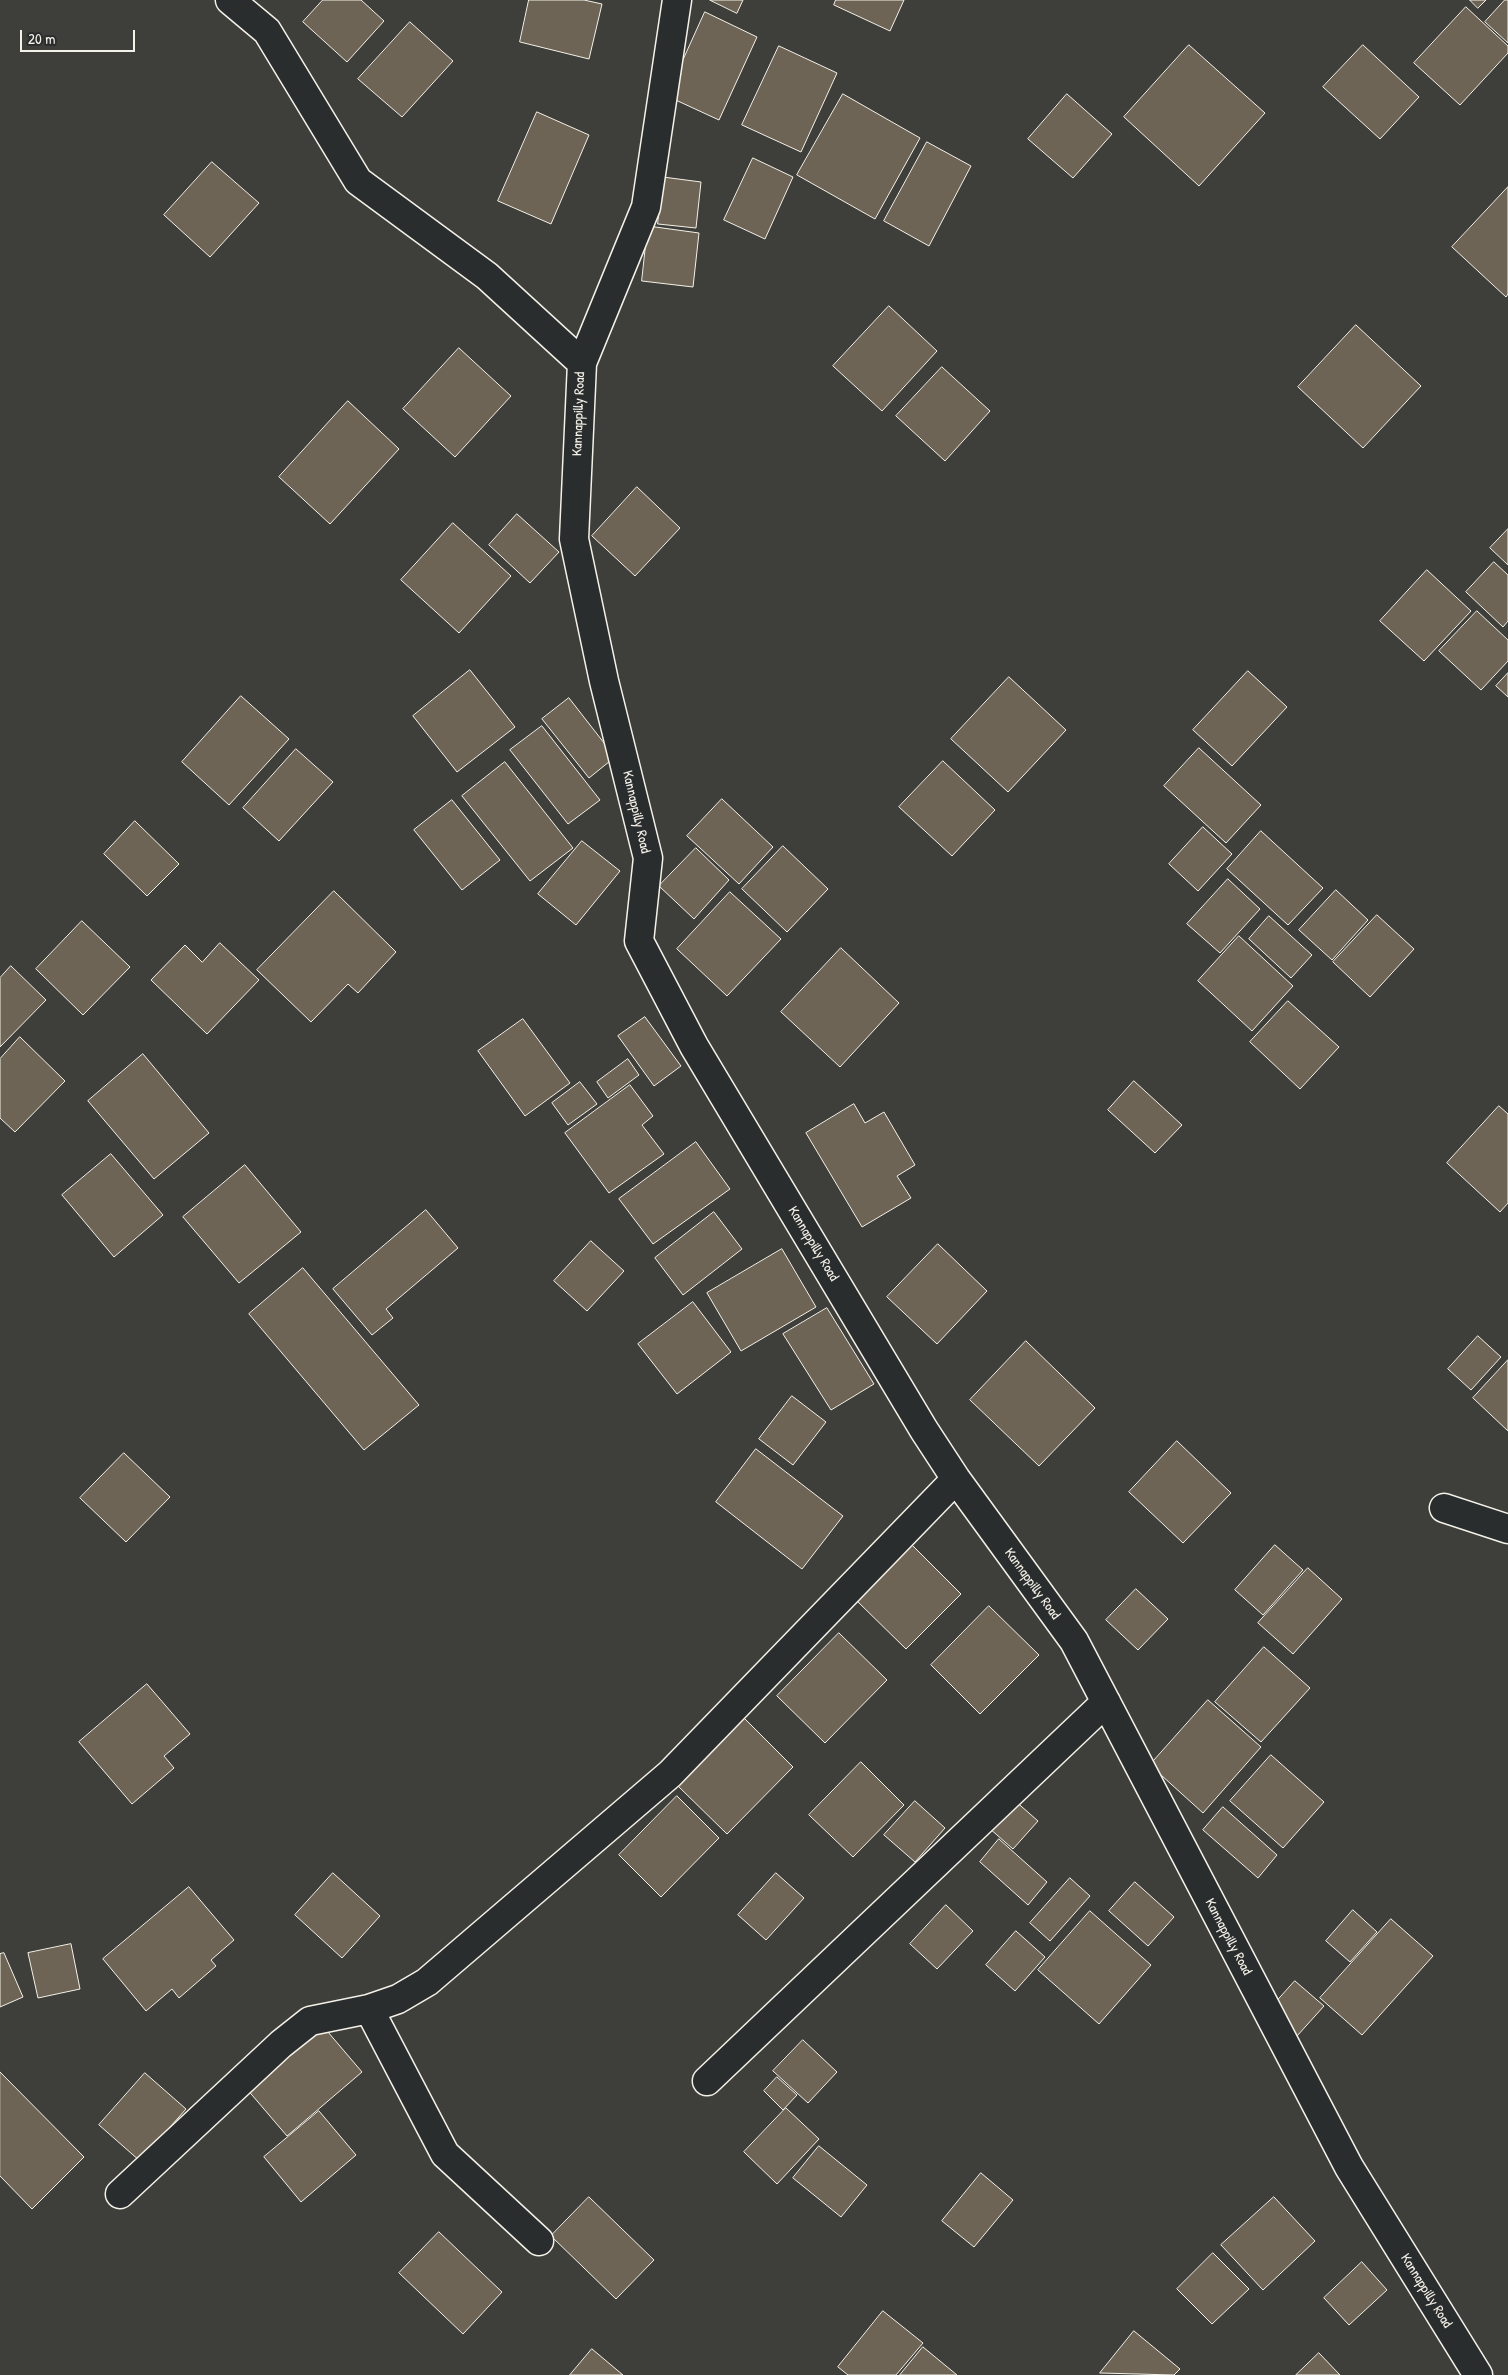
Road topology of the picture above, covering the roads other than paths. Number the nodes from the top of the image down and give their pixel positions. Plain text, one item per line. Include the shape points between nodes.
1 (230, 0) edge
2 (677, 0) edge
3 (582, 362) junction
4 (956, 1479) junction
5 (1444, 1508) dead end
6 (1508, 1529) edge
7 (1106, 1702) junction
8 (369, 2009) junction
9 (707, 2081) dead end
10 (120, 2194) dead end
11 (538, 2241) dead end
12 (1478, 2375) edge

1 - 3 street via 268,31 358,181 487,276
2 - 3 street, Kannappilly Road via 646,207
3 - 4 street, Kannappilly Road via 574,539 604,681 648,858 639,941 694,1046
4 - 7 street, Kannappilly Road via 1074,1640
4 - 8 street via 670,1774 427,1982 398,1999
5 - 6 street
7 - 9 street
7 - 12 street, Kannappilly Road via 1349,2167
8 - 10 street via 310,2021 281,2044
8 - 11 street via 445,2154

